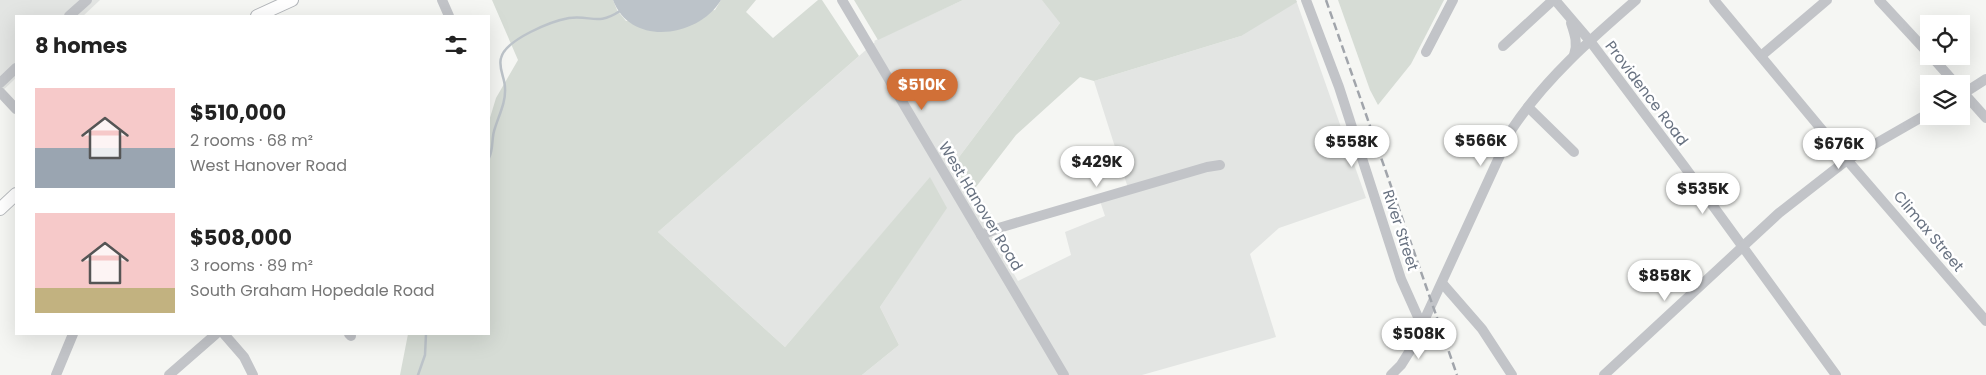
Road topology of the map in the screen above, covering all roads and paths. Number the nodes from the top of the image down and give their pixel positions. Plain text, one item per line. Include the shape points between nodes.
1 (87, 0) edge
2 (292, 0) edge
3 (442, 0) edge
4 (842, 0) edge
5 (1306, 0) edge
6 (1453, 0) edge
7 (1554, 0) edge
8 (1636, 0) edge
9 (1714, 0) edge
10 (1827, 0) edge
11 (1879, 0) edge
12 (71, 15) edge
13 (259, 15) edge
14 (449, 15) edge
15 (1569, 18) junction
16 (1590, 41) junction
17 (1920, 44) edge
18 (1504, 46) dead end
19 (1426, 52) dead end
20 (1573, 56) junction
21 (1760, 56) junction
22 (1939, 65) edge
23 (15, 69) edge
24 (1948, 75) edge
25 (1986, 79) edge
26 (0, 83) edge
27 (1970, 88) edge
28 (0, 92) edge
29 (1970, 101) edge
30 (1528, 106) junction
31 (15, 108) edge
32 (1920, 118) edge
33 (1986, 118) edge
34 (1574, 152) dead end
35 (1847, 160) junction
36 (1220, 166) dead end
37 (15, 195) edge
38 (0, 209) edge
39 (981, 235) junction
40 (1742, 247) junction
41 (1442, 283) junction
42 (1986, 321) edge
43 (1422, 326) junction
44 (73, 335) edge
45 (215, 335) edge
46 (225, 335) edge
47 (56, 375) edge
48 (169, 375) edge
49 (253, 375) edge
50 (1064, 375) edge
51 (1391, 375) edge
52 (1512, 375) edge
53 (1604, 375) edge
54 (1836, 375) edge

1 - 12 street
2 - 13 main road
3 - 14 street
4 - 39 street, West Hanover Road
5 - 43 street, River Street via 1402,279
6 - 19 street
7 - 15 street, Providence Road
7 - 18 street
8 - 16 street
9 - 21 street, Climax Street
10 - 21 street
11 - 17 street
15 - 16 street, Providence Road
15 - 20 street via 1577,46
16 - 20 street
16 - 40 street, Providence Road
20 - 30 street
21 - 35 street, Climax Street
22 - 24 street
23 - 26 street
25 - 27 street
28 - 31 street
29 - 33 street
30 - 34 street
30 - 41 street via 1512,129
32 - 35 street
35 - 40 street via 1779,213
35 - 42 street, Climax Street
36 - 39 street via 1207,167
37 - 38 main road
39 - 50 street, West Hanover Road
40 - 53 street
40 - 54 street, Providence Road
41 - 43 street
41 - 52 street via 1482,329
43 - 51 street via 1406,358
44 - 47 street
45 - 48 street
46 - 49 street via 244,357

